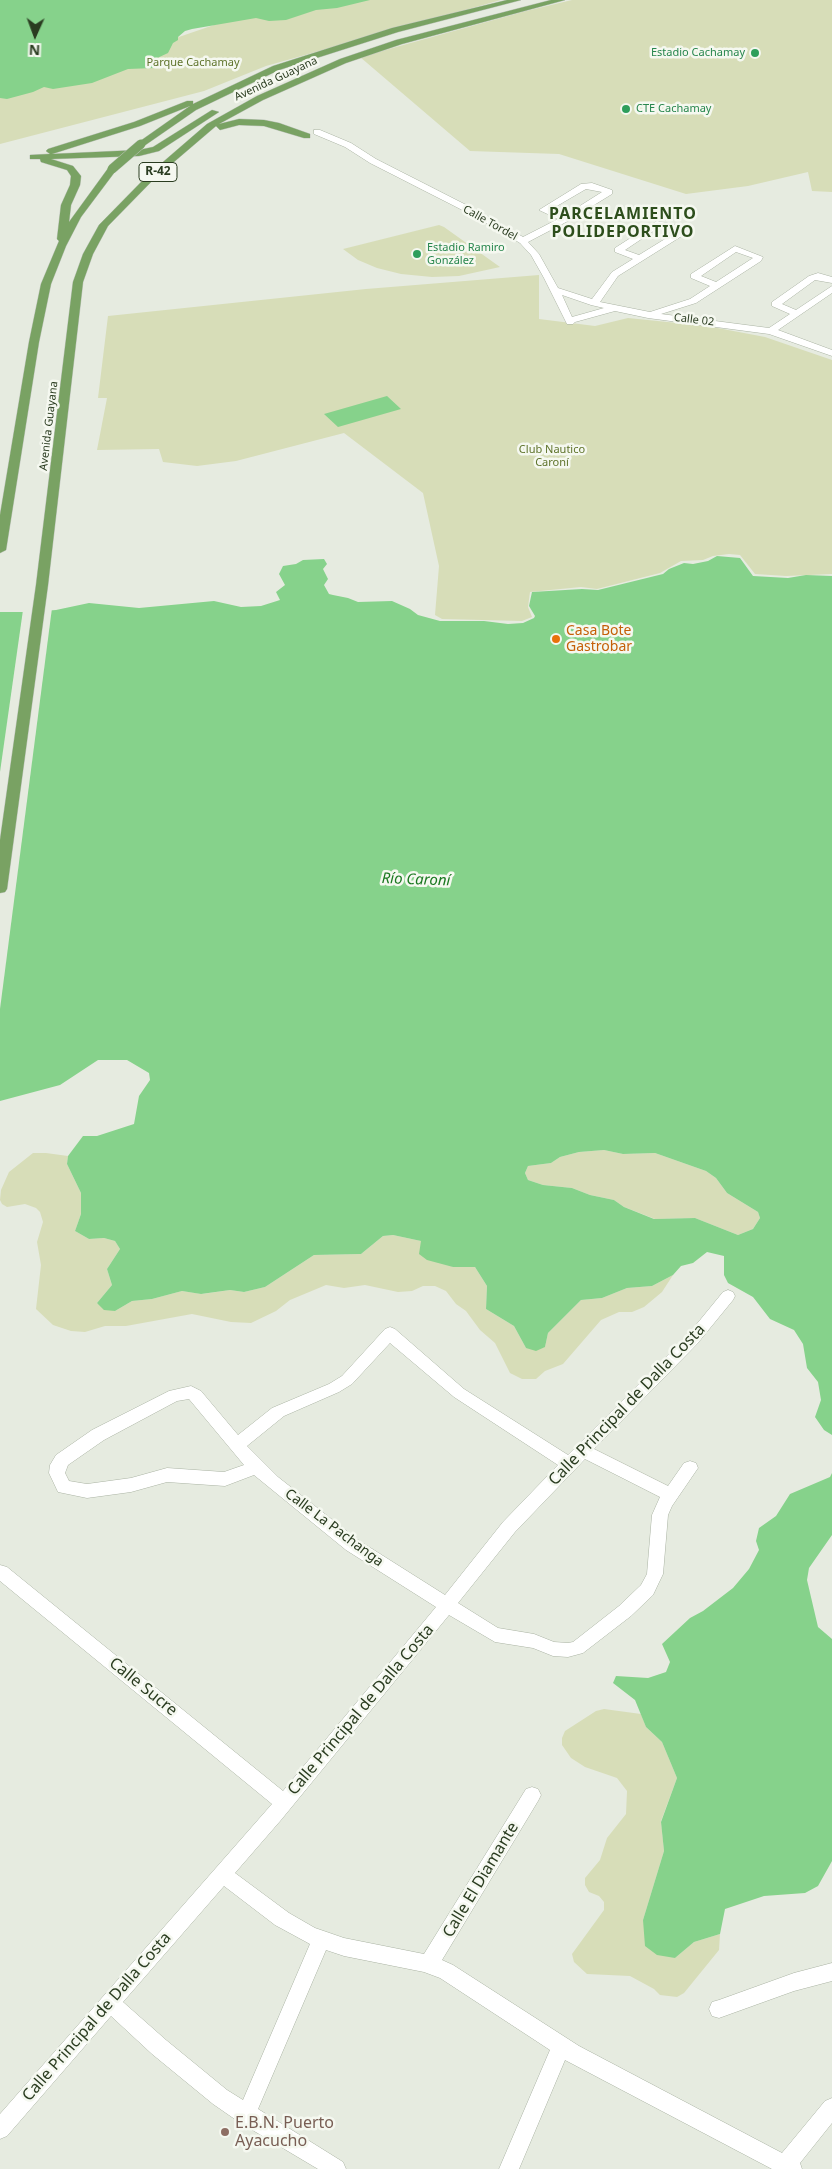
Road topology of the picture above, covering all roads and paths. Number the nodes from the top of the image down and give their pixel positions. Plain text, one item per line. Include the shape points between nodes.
1 (517, 0) edge
2 (561, 0) edge
3 (343, 61) junction
4 (276, 68) junction
5 (281, 89) junction
6 (317, 132) joint
7 (307, 136) joint
8 (192, 141) junction
9 (33, 157) junction
10 (373, 161) junction
11 (565, 219) junction
12 (523, 241) junction
13 (61, 246) junction
14 (639, 258) junction
15 (832, 280) edge
16 (716, 285) junction
17 (832, 289) edge
18 (556, 290) junction
19 (594, 303) junction
20 (615, 308) junction
21 (796, 313) junction
22 (648, 315) junction
23 (771, 331) junction
24 (832, 352) edge
25 (0, 550) edge
26 (0, 889) edge
27 (728, 1296) dead end
28 (237, 1445) junction
29 (582, 1450) junction
30 (569, 1464) junction
31 (256, 1467) junction
32 (690, 1468) dead end
33 (671, 1495) junction
34 (1, 1572) edge
35 (447, 1605) junction
36 (532, 1795) dead end
37 (284, 1803) junction
38 (222, 1874) junction
39 (321, 1940) junction
40 (429, 1964) junction
41 (832, 1972) edge
42 (110, 2002) junction
43 (720, 2009) dead end
44 (561, 2047) junction
45 (832, 2108) edge
46 (246, 2114) junction
47 (0, 2129) edge
48 (786, 2168) edge
49 (336, 2169) edge
50 (509, 2169) edge

1 - 4 main road, Avenida Guayana / R-42 via 395,30
2 - 3 main road, Avenida Guayana / R-42 via 399,42
3 - 5 main road, Avenida Guayana / R-42
3 - 9 main road via 278,83 232,104 156,150
4 - 9 main road via 136,124
4 - 13 main road, Avenida Guayana / R-42, bridge via 193,108 141,144 112,169 76,218
5 - 6 main road via 259,102 252,111 261,119
5 - 8 main road, Avenida Guayana / R-42 via 210,126
6 - 10 street, Calle Tordel via 348,145
7 - 8 main road via 276,125 239,122
7 - 10 street, Calle Tordel
8 - 26 main road, Avenida Guayana / R-42 via 151,177 104,226 88,254 78,282 42,585
9 - 13 main road via 70,168 76,176 76,185 66,205
10 - 12 street, Calle Tordel
11 - 11 street via 609,194 609,192 584,186 543,210
11 - 12 street
12 - 18 street, Calle Tordel via 535,254
13 - 25 main road, Avenida Guayana / R-42 via 46,284 34,342
14 - 14 street via 682,232 682,229 660,223 618,250
14 - 19 street via 615,274
15 - 21 street via 812,278 775,303
16 - 16 street via 758,259 759,256 736,249 694,276
16 - 22 street via 693,301
17 - 21 street
18 - 19 street, Calle 02
18 - 20 street, Calle Tordel via 570,321
19 - 20 street, Calle 02
20 - 22 street, Calle 02
21 - 23 street
22 - 23 street, Calle 02
23 - 24 street, Calle 02
27 - 29 street, Calle Principal de Dalla Costa via 692,1340
28 - 30 street via 278,1412 347,1380 390,1333 459,1392
28 - 31 street, Calle La Pachanga
28 - 31 street, Calle La Pachanga via 196,1395 191,1392 174,1394 98,1435 62,1460 58,1466 59,1480 75,1490 94,1490 167,1476 225,1479
29 - 30 street, Calle Principal de Dalla Costa
29 - 33 street
30 - 35 street, Calle Principal de Dalla Costa via 509,1527
31 - 35 street, Calle La Pachanga via 352,1545
32 - 33 street
33 - 35 street, Calle La Pachanga via 660,1515 655,1574 646,1590 625,1611 577,1648 553,1648 534,1641 494,1636
34 - 37 street, Calle Sucre
35 - 37 street, Calle Principal de Dalla Costa
36 - 40 street, Calle El Diamante
37 - 38 street, Calle Principal de Dalla Costa
38 - 39 street via 282,1919
38 - 42 street, Calle Principal de Dalla Costa
39 - 40 street
39 - 46 street
40 - 44 street via 458,1978
41 - 43 street
42 - 46 street via 196,2078
42 - 47 street, Calle Principal de Dalla Costa
44 - 48 street
44 - 50 street
45 - 48 street
46 - 49 street

